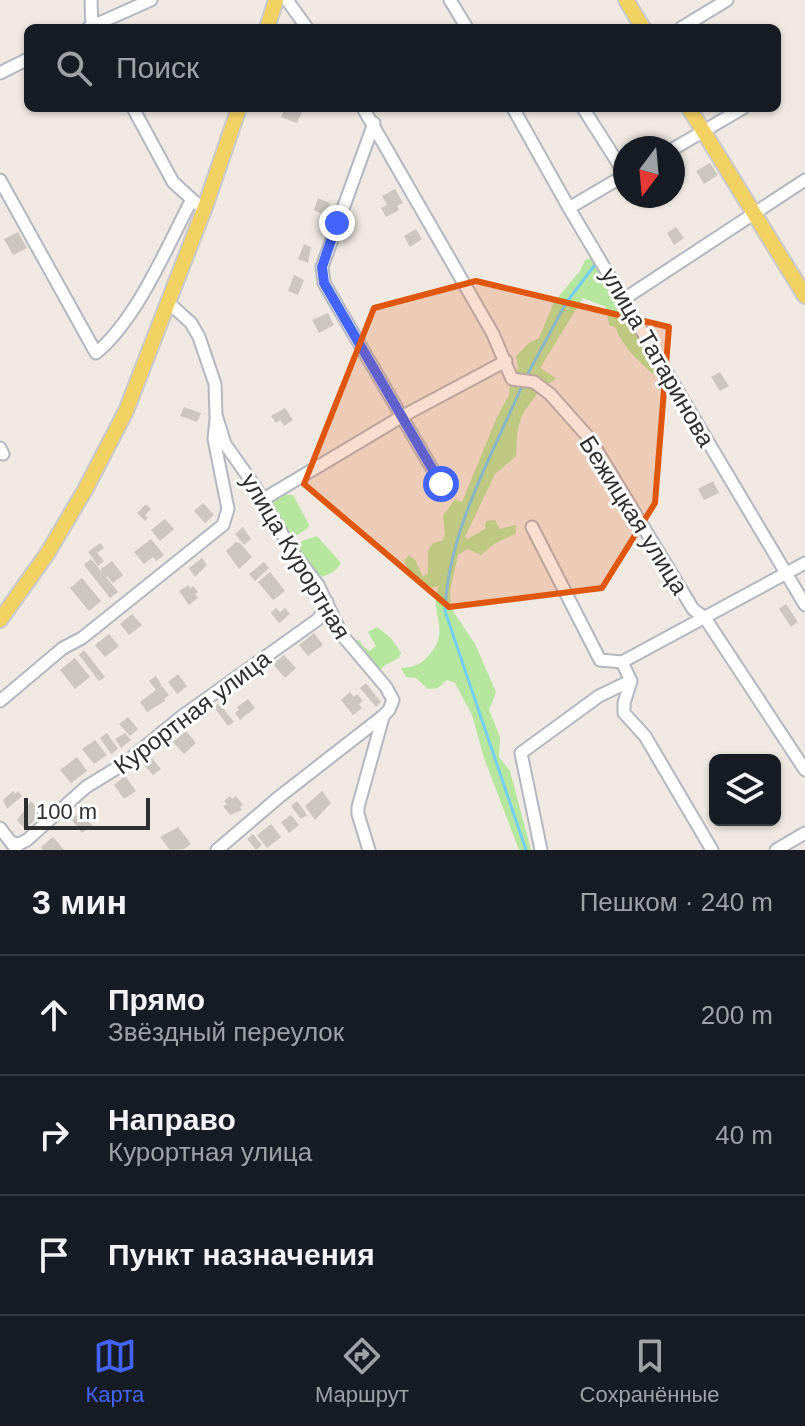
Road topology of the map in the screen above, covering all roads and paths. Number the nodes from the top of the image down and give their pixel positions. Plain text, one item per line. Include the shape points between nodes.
1 (91, 0) edge
2 (130, 0) edge
3 (143, 0) edge
4 (151, 0) edge
5 (276, 0) edge
6 (287, 0) edge
7 (626, 0) edge
8 (727, 0) edge
9 (453, 1) edge
10 (90, 24) edge
11 (97, 24) edge
12 (268, 24) edge
13 (304, 24) edge
14 (465, 24) edge
15 (641, 24) edge
16 (688, 24) edge
17 (24, 61) edge
18 (0, 73) edge
19 (135, 112) edge
20 (237, 112) edge
21 (366, 112) edge
22 (515, 112) edge
23 (586, 112) edge
24 (691, 112) edge
25 (737, 112) edge
26 (374, 123) junction
27 (704, 133) junction
28 (685, 143) edge
29 (613, 155) edge
30 (0, 180) edge
31 (805, 180) edge
32 (613, 181) edge
33 (198, 204) junction
34 (569, 208) junction
35 (754, 213) junction
36 (805, 296) edge
37 (624, 299) junction
38 (169, 303) junction
39 (506, 361) junction
40 (216, 415) junction
41 (401, 417) junction
42 (441, 484) dead end
43 (262, 500) junction
44 (532, 527) dead end
45 (805, 563) edge
46 (785, 575) junction
47 (327, 601) junction
48 (805, 605) edge
49 (705, 618) junction
50 (0, 620) edge
51 (622, 662) junction
52 (631, 681) junction
53 (0, 701) edge
54 (383, 716) junction
55 (805, 770) edge
56 (0, 828) edge
57 (805, 833) edge
58 (14, 846) edge
59 (217, 850) edge
60 (369, 850) edge
61 (541, 850) edge
62 (712, 850) edge
63 (776, 850) edge

1 - 10 street
2 - 3 street
4 - 11 street
5 - 12 main road
6 - 13 street
7 - 15 main road
8 - 16 street
9 - 14 street
17 - 18 street
19 - 33 street via 173,182
20 - 33 main road
21 - 26 street, Бежицкая улица
22 - 34 street, улица Татаринова
23 - 29 street
24 - 27 main road
25 - 27 street
26 - 39 street, Бежицкая улица
26 - 41 street via 322,267 324,283
27 - 28 street
27 - 35 main road
30 - 33 street via 96,353 131,312
31 - 35 street
32 - 34 street
33 - 38 main road
34 - 37 street, улица Татаринова
35 - 36 main road
35 - 37 street
37 - 46 street, улица Татаринова
38 - 40 street, улица Курортная via 199,337 215,384
38 - 50 main road via 99,465 47,554
39 - 41 street
39 - 49 street, Бежицкая улица via 512,379 534,382 550,394 590,439 693,609
40 - 43 street, улица Курортная via 225,444
40 - 53 street via 214,439 228,509 223,525
41 - 42 street
41 - 43 street
43 - 47 street, улица Курортная
44 - 51 street via 600,660
45 - 46 street
46 - 48 street, улица Татаринова
46 - 49 street
47 - 54 street, улица Курортная via 342,635 392,694
47 - 58 street, Курортная улица via 317,620 86,787
49 - 51 street
49 - 55 street, Бежицкая улица
51 - 52 street
52 - 61 street via 599,696 521,753
52 - 62 street via 624,713 645,736
54 - 59 street
54 - 60 street via 358,807
56 - 58 street
57 - 63 street

